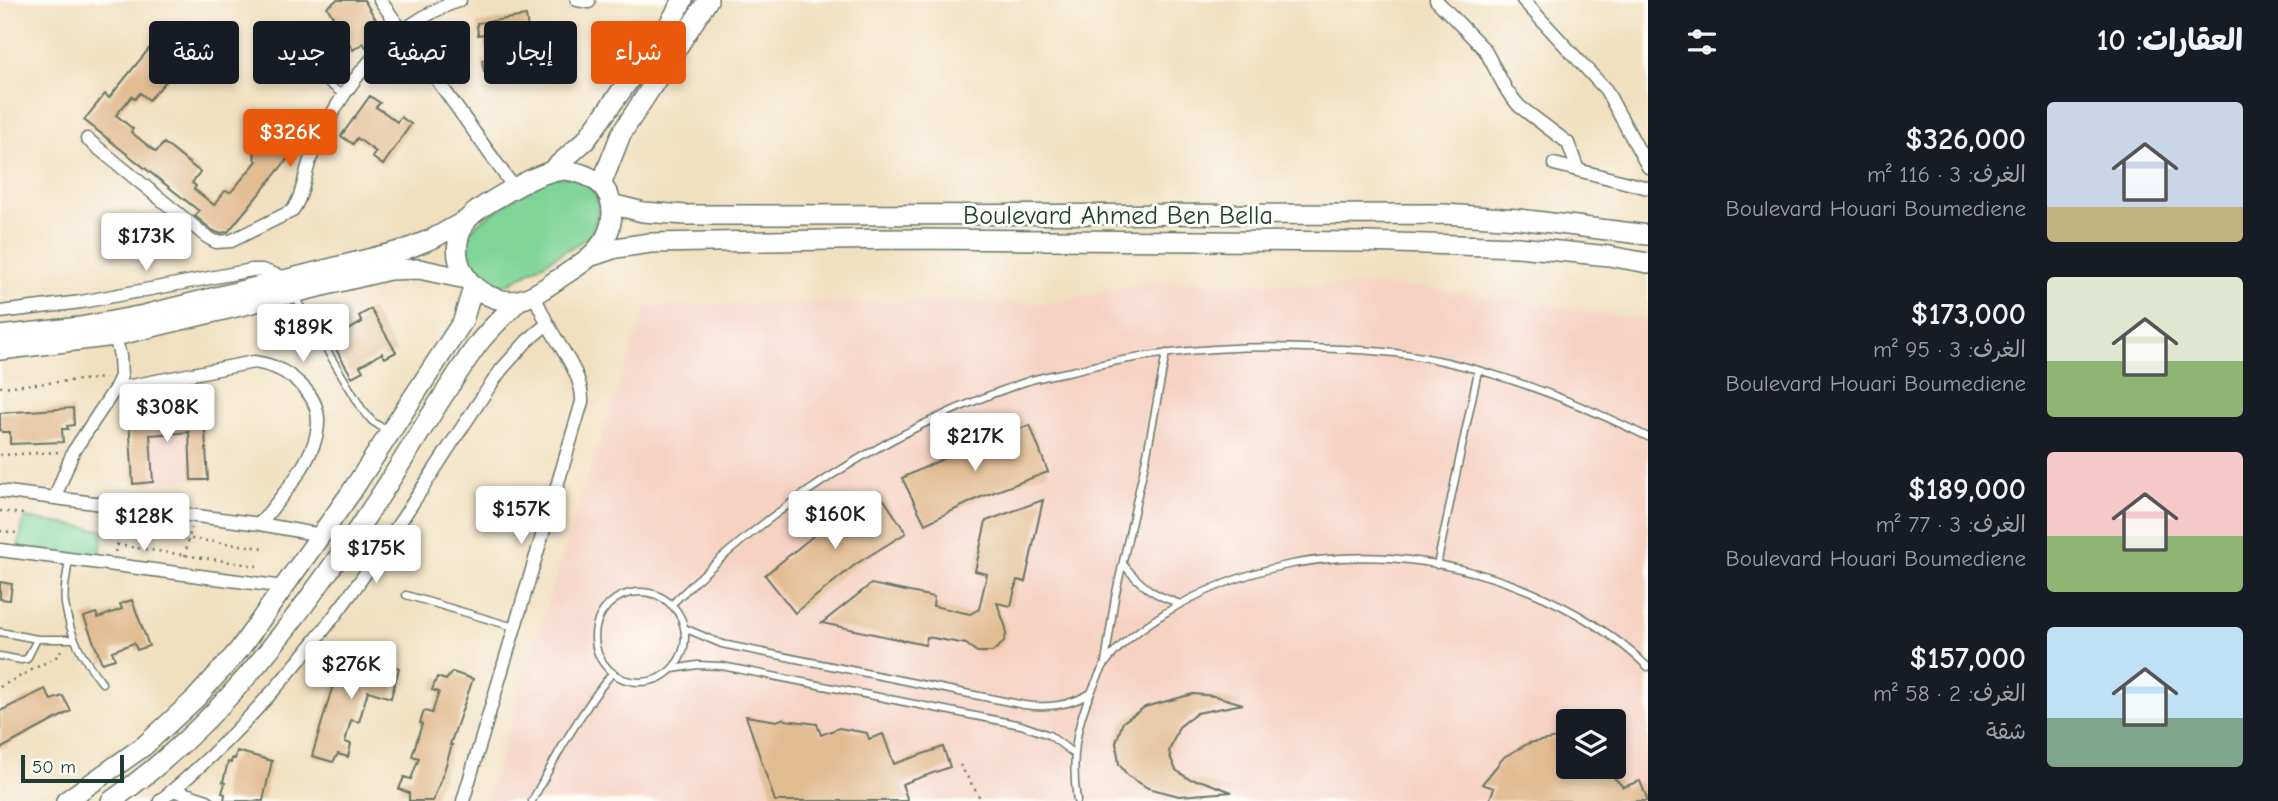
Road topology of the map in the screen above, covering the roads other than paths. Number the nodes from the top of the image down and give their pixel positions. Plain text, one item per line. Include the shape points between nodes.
1 (380, 0) edge
2 (460, 0) edge
3 (683, 0) edge
4 (708, 0) edge
5 (1436, 0) edge
6 (1523, 0) edge
7 (394, 21) edge
8 (419, 21) edge
9 (364, 67) edge
10 (329, 84) edge
11 (438, 84) edge
12 (343, 95) junction
13 (87, 139) dead end
14 (1554, 164) dead end
15 (1648, 167) edge
16 (1578, 170) junction
17 (550, 172) junction
18 (601, 185) junction
19 (1648, 188) edge
20 (514, 189) junction
21 (611, 204) junction
22 (468, 219) junction
23 (1648, 235) edge
24 (589, 257) junction
25 (1648, 263) edge
26 (469, 283) junction
27 (289, 285) junction
28 (526, 298) junction
29 (0, 312) edge
30 (547, 324) junction
31 (0, 336) edge
32 (115, 336) junction
33 (0, 350) edge
34 (1166, 353) junction
35 (1478, 371) junction
36 (115, 389) junction
37 (390, 432) junction
38 (1648, 438) edge
39 (0, 491) edge
40 (55, 497) junction
41 (260, 524) junction
42 (321, 535) junction
43 (0, 550) edge
44 (68, 560) junction
45 (1123, 564) junction
46 (1437, 565) junction
47 (284, 587) junction
48 (406, 596) dead end
49 (1181, 604) junction
50 (671, 605) junction
51 (514, 627) junction
52 (684, 628) junction
53 (0, 632) edge
54 (37, 639) junction
55 (74, 639) junction
56 (0, 656) edge
57 (1104, 665) junction
58 (1648, 667) edge
59 (673, 669) junction
60 (612, 673) junction
61 (102, 683) dead end
62 (1091, 693) junction
63 (1073, 753) junction
64 (173, 790) junction
65 (66, 801) edge
66 (111, 801) edge
67 (160, 801) edge
68 (207, 801) edge
69 (463, 801) edge
70 (532, 801) edge
71 (1077, 801) edge

1 - 7 street
2 - 8 street
3 - 17 main road via 586,140
4 - 18 main road via 621,134
5 - 16 street via 1485,50 1519,106 1568,143
6 - 15 street via 1606,90
9 - 12 street
10 - 12 lane
11 - 20 street
12 - 13 street via 311,158 292,211 226,242 207,237
14 - 16 street
16 - 19 street
17 - 18 main road via 580,173
17 - 20 main road
18 - 21 main road
20 - 22 main road
21 - 23 main road, Boulevard Ahmed Ben Bella via 686,215 1444,214
21 - 24 main road via 608,235
22 - 26 main road via 461,230 458,257
22 - 27 main road via 404,250
24 - 25 main road, Boulevard Ahmed Ben Bella via 650,243 897,239 1504,246
24 - 28 main road
26 - 27 main road via 432,270 402,268
26 - 28 main road via 500,300
26 - 37 main road via 463,321
27 - 29 street via 262,270 252,270
27 - 31 main road via 80,327
27 - 32 main road
27 - 37 lane via 362,409
28 - 30 street
28 - 66 main road via 476,346 380,496 266,654 186,738
30 - 51 street via 578,378 582,402
30 - 64 street via 501,370 352,593 298,663 235,732
32 - 33 main road
32 - 36 street via 121,376
34 - 35 lane via 1256,346 1361,350 1422,357
34 - 45 lane
34 - 50 lane via 1027,382 891,439 830,475 737,543
35 - 38 lane via 1581,406
35 - 46 lane
36 - 40 street via 73,452
36 - 41 street via 254,362 291,375 316,407 315,445
37 - 42 main road
39 - 40 street
40 - 41 street
41 - 42 street
42 - 47 main road
43 - 44 street
44 - 47 street
44 - 55 lane via 65,602
45 - 49 lane via 1153,594
45 - 57 lane
46 - 49 lane via 1366,557 1294,563 1236,579
46 - 58 lane via 1545,598 1610,636
47 - 65 main road via 239,650 196,698 144,746
48 - 51 lane
49 - 57 lane via 1137,632
50 - 52 lane
50 - 60 lane via 656,595 637,592 605,608 594,642
51 - 69 street
52 - 59 lane via 682,654
52 - 62 lane via 722,644 1034,706 1064,705
53 - 54 lane
54 - 55 lane
54 - 56 lane via 27,659
55 - 61 lane
57 - 62 lane
59 - 60 lane via 643,682 626,681
59 - 63 lane via 722,666 1021,725 1049,735
60 - 70 lane via 572,728
62 - 63 lane via 1084,704
63 - 71 lane
64 - 67 street
64 - 68 street

